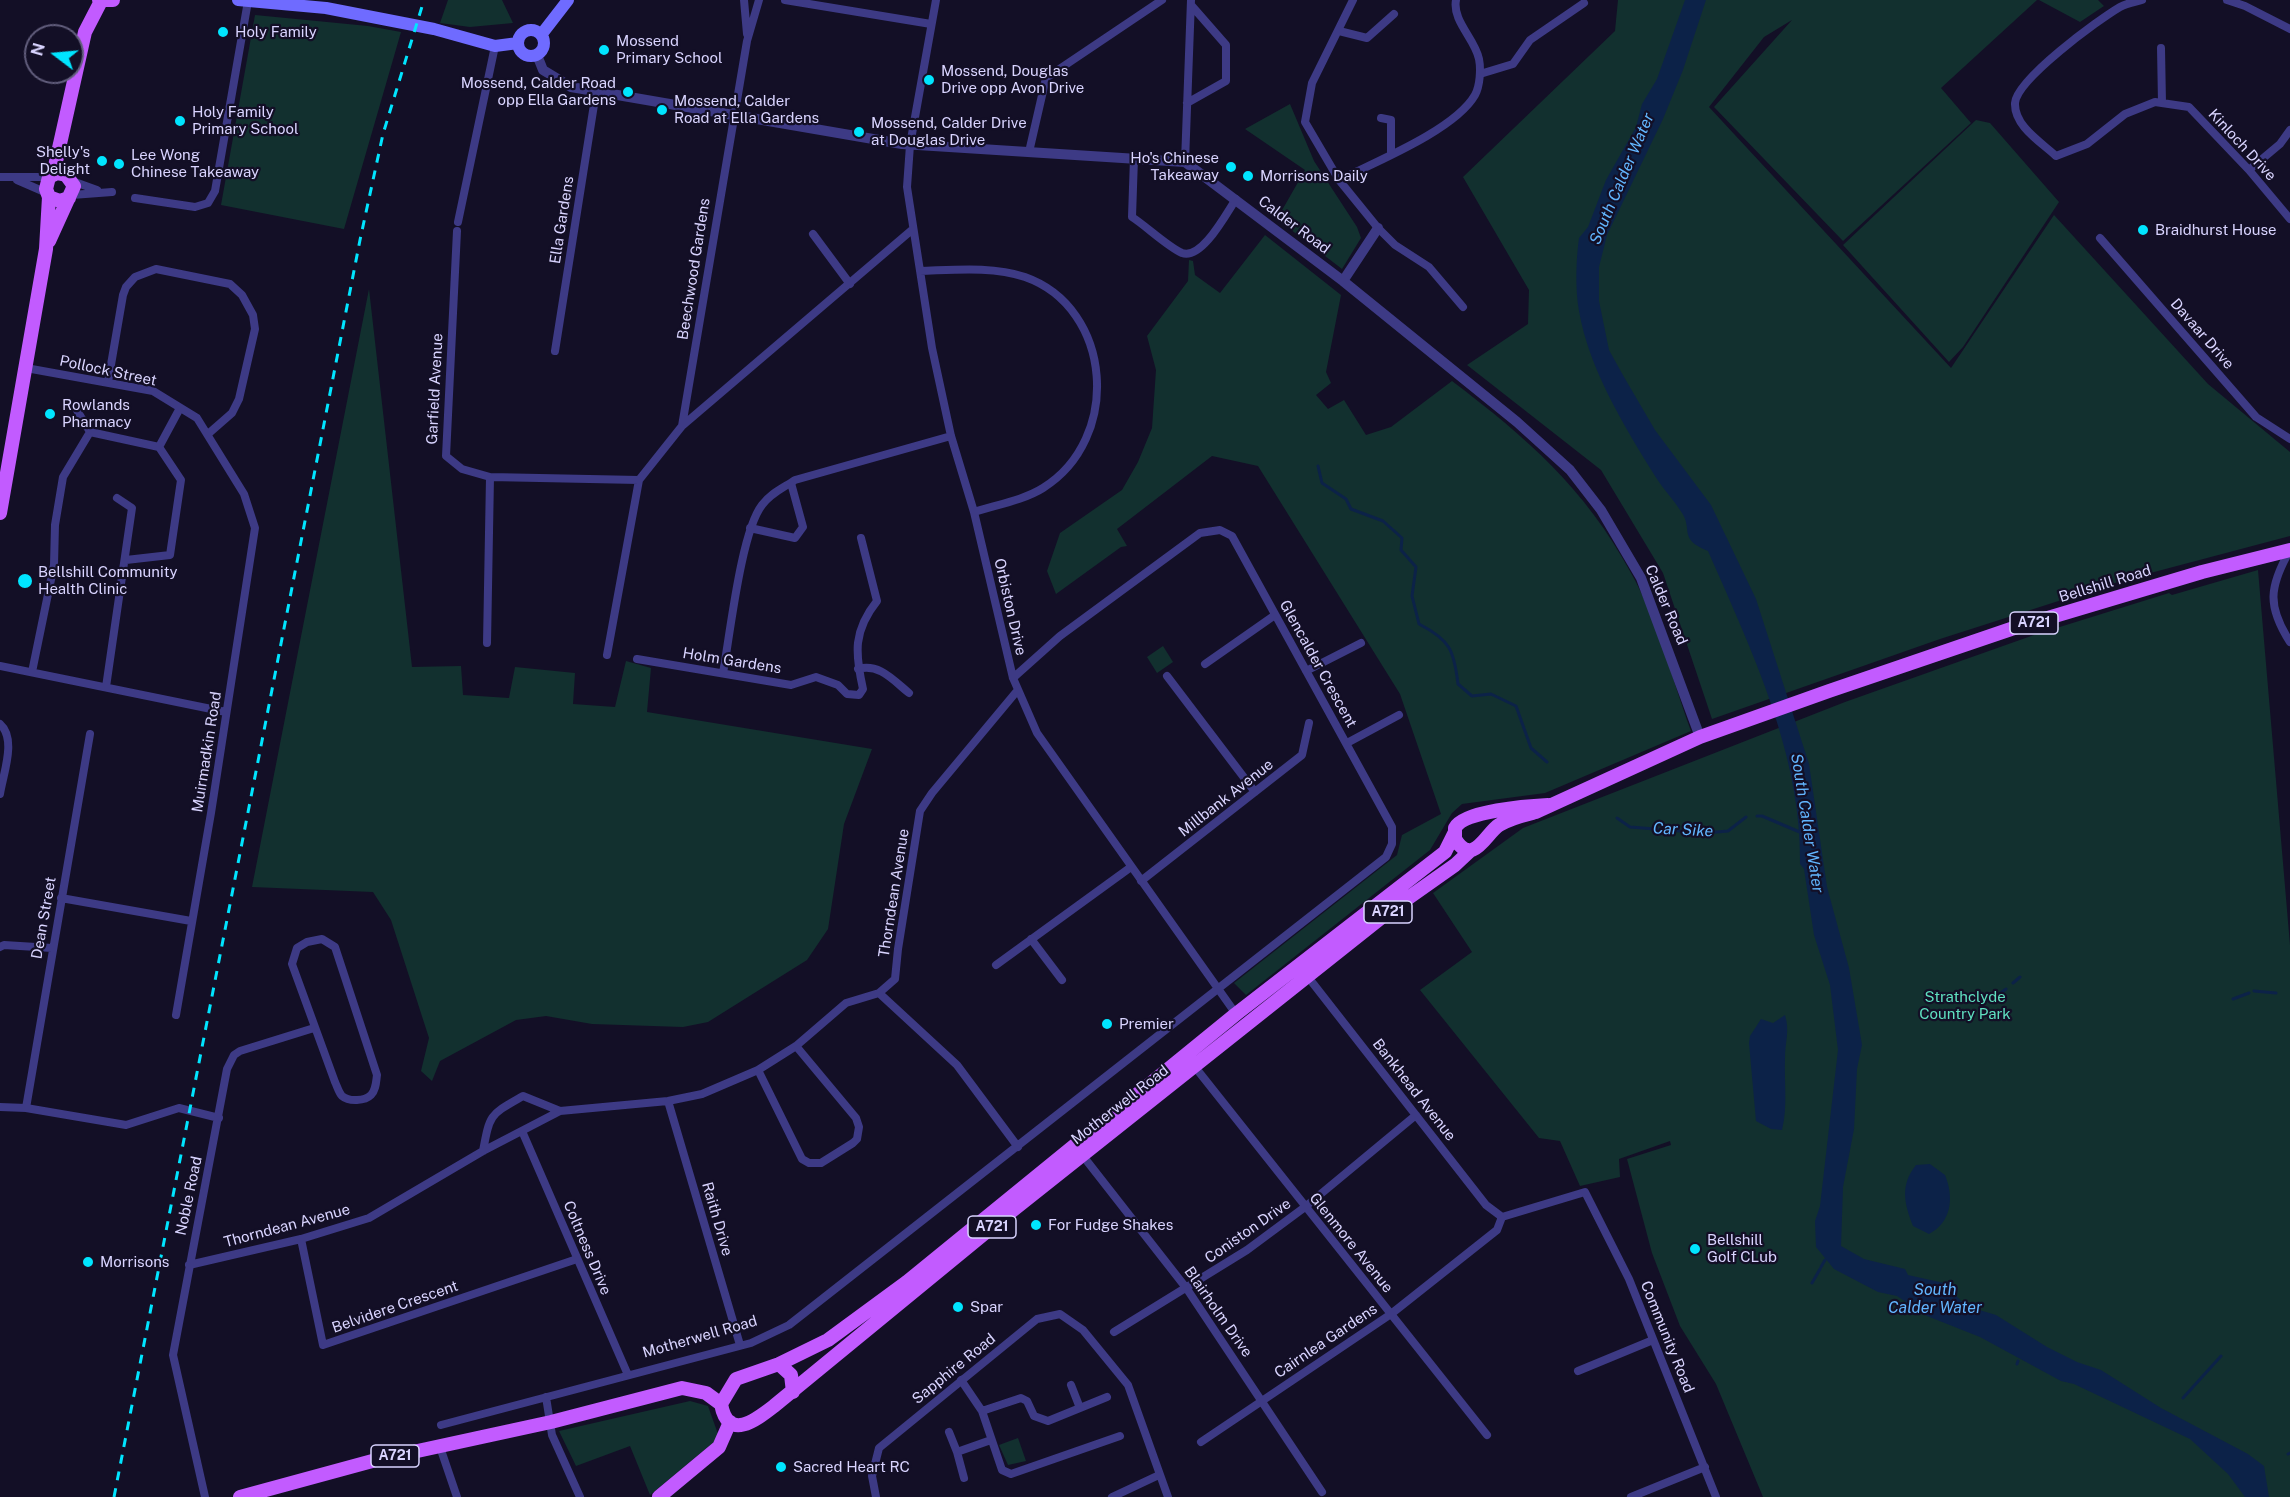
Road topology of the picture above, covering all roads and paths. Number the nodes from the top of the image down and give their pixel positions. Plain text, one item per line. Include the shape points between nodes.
1 (104, 0) edge
2 (568, 0) edge
3 (744, 0) edge
4 (759, 0) edge
5 (784, 0) edge
6 (936, 0) edge
7 (1162, 0) edge
8 (1353, 0) edge
9 (1456, 0) edge
10 (2142, 0) edge
11 (2227, 0) edge
12 (243, 1) edge
13 (1191, 2) edge
14 (1584, 3) dead end
15 (1394, 14) dead end
16 (931, 24) junction
17 (2290, 28) edge
18 (1339, 32) junction
19 (541, 35) junction
20 (747, 41) junction
21 (518, 44) junction
22 (495, 46) junction
23 (2161, 48) dead end
24 (537, 55) junction
25 (1480, 74) junction
26 (596, 92) junction
27 (1187, 103) junction
28 (2162, 103) junction
29 (1396, 110) dead end
30 (734, 116) junction
31 (1381, 118) dead end
32 (1391, 120) junction
33 (2290, 130) edge
34 (910, 145) junction
35 (1029, 152) junction
36 (1391, 154) junction
37 (1134, 158) junction
38 (1185, 162) junction
39 (2249, 170) junction
40 (0, 177) edge
41 (14, 179) junction
42 (1339, 180) junction
43 (63, 183) junction
44 (100, 192) junction
45 (112, 192) dead end
46 (48, 195) junction
47 (135, 198) dead end
48 (1236, 200) junction
49 (2290, 219) edge
50 (1378, 228) junction
51 (913, 229) junction
52 (813, 234) dead end
53 (2100, 238) dead end
54 (46, 249) junction
55 (920, 271) junction
56 (1343, 281) junction
57 (850, 284) junction
58 (1462, 307) dead end
59 (555, 351) dead end
60 (26, 368) junction
61 (108, 382) junction
62 (75, 407) dead end
63 (180, 408) junction
64 (682, 426) junction
65 (90, 432) junction
66 (208, 434) junction
67 (951, 436) junction
68 (2290, 439) edge
69 (159, 447) junction
70 (490, 477) junction
71 (639, 480) junction
72 (791, 483) junction
73 (244, 494) joint
74 (117, 498) dead end
75 (974, 512) junction
76 (0, 513) edge
77 (750, 528) junction
78 (861, 538) dead end
79 (2290, 550) edge
80 (126, 560) junction
81 (1275, 615) junction
82 (2290, 642) edge
83 (487, 643) dead end
84 (1361, 643) dead end
85 (607, 655) dead end
86 (638, 659) dead end
87 (1205, 664) dead end
88 (0, 666) edge
89 (858, 669) junction
90 (1306, 671) junction
91 (32, 672) junction
92 (723, 673) junction
93 (1167, 676) dead end
94 (1013, 678) junction
95 (106, 687) junction
96 (1017, 691) junction
97 (909, 693) dead end
98 (226, 712) junction
99 (1399, 715) dead end
100 (1309, 723) dead end
101 (0, 724) edge
102 (90, 734) dead end
103 (1700, 737) junction
104 (1347, 743) junction
105 (1255, 792) junction
106 (0, 794) edge
107 (1548, 805) junction
108 (1474, 817) junction
109 (1454, 834) junction
110 (1488, 836) junction
111 (1471, 850) junction
112 (1131, 867) junction
113 (1141, 881) junction
114 (61, 898) junction
115 (191, 921) junction
116 (1031, 939) junction
117 (0, 948) edge
118 (52, 948) junction
119 (996, 965) dead end
120 (1308, 977) junction
121 (1062, 980) dead end
122 (1218, 991) junction
123 (879, 993) junction
124 (1236, 1014) junction
125 (176, 1015) dead end
126 (314, 1028) junction
127 (796, 1046) junction
128 (1195, 1067) junction
129 (758, 1070) junction
130 (668, 1101) junction
131 (0, 1107) edge
132 (26, 1108) junction
133 (560, 1112) junction
134 (1416, 1115) junction
135 (219, 1118) junction
136 (522, 1131) junction
137 (1018, 1147) junction
138 (483, 1151) junction
139 (1083, 1156) junction
140 (1305, 1207) junction
141 (1502, 1217) junction
142 (301, 1239) junction
143 (578, 1258) junction
144 (189, 1265) junction
145 (1187, 1289) junction
146 (1391, 1314) junction
147 (1114, 1332) dead end
148 (1653, 1340) junction
149 (740, 1345) junction
150 (779, 1364) junction
151 (1578, 1371) dead end
152 (628, 1375) junction
153 (961, 1380) junction
154 (1071, 1385) dead end
155 (793, 1392) junction
156 (546, 1397) junction
157 (1107, 1397) dead end
158 (1263, 1400) junction
159 (721, 1404) junction
160 (1080, 1408) junction
161 (982, 1411) junction
162 (551, 1422) junction
163 (730, 1422) junction
164 (441, 1425) dead end
165 (949, 1432) dead end
166 (1487, 1435) dead end
167 (1120, 1436) dead end
168 (991, 1440) junction
169 (1201, 1442) dead end
170 (440, 1447) junction
171 (957, 1452) junction
172 (1705, 1467) junction
173 (1159, 1475) junction
174 (964, 1478) dead end
175 (1322, 1492) dead end
176 (205, 1497) edge
177 (240, 1497) edge
178 (457, 1497) edge
179 (580, 1497) edge
180 (659, 1497) edge
181 (876, 1497) edge
182 (1112, 1497) edge
183 (1168, 1497) edge
184 (1630, 1497) edge
185 (1716, 1497) edge

1 - 43 main road via 85,32 66,122
2 - 19 main road
3 - 20 street
4 - 20 street
5 - 16 street
6 - 16 street, Orbiston Drive
7 - 35 street via 1046,78
8 - 18 street
9 - 25 street via 1457,15 1479,58
10 - 28 street, Kinloch Drive via 2122,5 2072,40 2023,84 2015,102 2019,123 2056,156 2087,144 2125,114
11 - 17 street
12 - 22 main road via 326,8 434,29
12 - 47 street via 215,191 208,203 195,207
13 - 27 street
13 - 27 street via 1226,45 1226,81
14 - 25 street via 1530,39 1513,64
15 - 18 street via 1367,38
16 - 34 street, Orbiston Drive
18 - 42 street via 1312,83 1305,122
19 - 21 main road via 527,30
19 - 24 main road via 544,46
20 - 30 street, Beechwood Gardens
21 - 22 main road
21 - 24 main road via 524,55
22 - 70 street, Garfield Avenue via 457,227 446,456 462,469
23 - 28 street
24 - 26 street via 543,70 557,81
25 - 36 street via 1476,94 1466,107 1418,142
26 - 30 street
26 - 59 street, Ella Gardens
27 - 38 street
28 - 39 street, Kinloch Drive via 2189,107
29 - 32 street
30 - 34 street
30 - 64 street, Beechwood Gardens
31 - 32 street
32 - 36 street
33 - 39 street via 2280,144
34 - 35 street
34 - 51 street, Orbiston Drive via 907,187
35 - 37 street
36 - 42 street
37 - 38 street
37 - 48 street via 1132,217 1182,253 1194,253 1204,246
38 - 48 street, Calder Road
39 - 49 street, Kinloch Drive
40 - 41 street
41 - 43 street
41 - 46 street
42 - 50 street
43 - 44 street
43 - 44 street
43 - 46 main road via 46,185
43 - 46 main road via 60,201
43 - 54 main road
44 - 45 street
46 - 54 main road
48 - 56 street, Calder Road
50 - 56 street
50 - 58 street via 1395,245 1429,267
51 - 55 street, Orbiston Drive
51 - 57 street, Beechwood Gardens
52 - 57 street
53 - 68 street, Davaar Drive via 2256,417
54 - 60 main road
55 - 67 street, Orbiston Drive
55 - 75 street via 1007,273 1025,277 1058,294 1084,329 1098,370 1096,410 1078,451 1065,468 1043,488
56 - 103 street, Calder Road via 1518,422 1570,470 1601,510 1641,578
57 - 64 street, Beechwood Gardens
60 - 61 street, Pollock Street
60 - 76 main road
61 - 63 street, Pollock Street via 153,391
61 - 66 street via 123,295 135,277 156,269 230,284 249,306 253,339 237,405
62 - 65 street
63 - 66 street, Pollock Street via 197,418
63 - 69 street
64 - 71 street, Beechwood Gardens
65 - 69 street
65 - 91 street via 63,477 55,525 54,565
66 - 73 street, Pollock Street
67 - 72 street
67 - 75 street, Orbiston Drive
69 - 80 street via 182,480 170,555
70 - 71 street, Garfield Avenue
70 - 83 street
71 - 85 street
72 - 77 street via 777,489 765,501
72 - 77 street via 802,527 800,534 795,538
73 - 98 street, Muirmadkin Road via 255,528
74 - 80 street via 132,508
75 - 94 street, Orbiston Drive
77 - 92 street
78 - 89 street, Holm Gardens via 877,601 858,633
79 - 82 street via 2275,583 2272,604
79 - 103 main road, Bellshill Road / A721 via 2211,569 2022,626
80 - 95 street
81 - 87 street
81 - 90 street, Glencalder Crescent
81 - 94 street, Glencalder Crescent via 1232,536 1220,530 1200,533 1060,636
84 - 90 street
86 - 92 street, Holm Gardens
88 - 91 street
89 - 92 street, Holm Gardens via 863,689 853,696 816,677 790,685
89 - 97 street via 868,666 880,670
90 - 104 street, Glencalder Crescent
91 - 95 street
93 - 105 street
94 - 96 street, Orbiston Drive
95 - 98 street
96 - 112 street, Orbiston Drive via 1036,733
96 - 123 street, Thorndean Avenue via 920,811 895,979
98 - 115 street, Muirmadkin Road
99 - 104 street
100 - 105 street, Millbank Avenue via 1302,755
101 - 106 street via 9,740
102 - 114 street, Dean Street
103 - 107 main road, A721
104 - 122 street, Glencalder Crescent via 1392,827 1392,844 1386,857
105 - 113 street, Millbank Avenue
107 - 108 main road, A721
107 - 110 main road, A721 via 1497,825
108 - 109 main road, A721 via 1458,823
108 - 110 main road via 1487,829
109 - 111 main road via 1458,844
109 - 124 main road, Motherwell Road / A721 via 1445,852
110 - 111 main road, A721
111 - 120 main road, Motherwell Road / A721
112 - 113 street, Orbiston Drive
112 - 116 street
113 - 122 street, Orbiston Drive
114 - 115 street
114 - 118 street, Dean Street
115 - 125 street, Muirmadkin Road
116 - 119 street
116 - 121 street
117 - 118 street
118 - 132 street, Dean Street
120 - 128 main road, Motherwell Road / A721
120 - 134 street, Bankhead Avenue
122 - 124 street, Orbiston Drive
122 - 137 street, Motherwell Road
123 - 127 street, Thorndean Avenue via 846,1003
123 - 137 street via 957,1065
124 - 150 main road, Motherwell Road / A721 via 907,1282 828,1340
126 - 126 street via 292,964 297,948 322,939 335,946 351,991 377,1075 371,1095 354,1100 342,1096
126 - 135 street, Noble Road via 234,1055 227,1069
127 - 129 street, Thorndean Avenue
127 - 129 street via 856,1118 858,1133 853,1143 821,1163 802,1159
128 - 139 main road, Motherwell Road / A721
128 - 140 street, Glenmore Avenue
129 - 130 street, Thorndean Avenue via 702,1094
130 - 133 street, Thorndean Avenue
130 - 149 street, Raith Drive
131 - 132 street
132 - 135 street via 126,1125 179,1108
133 - 136 street, Thorndean Avenue
133 - 138 street, Thorndean Avenue via 524,1096 494,1113 488,1121
134 - 140 street, Coniston Drive
134 - 141 street, Bankhead Avenue via 1486,1205
135 - 144 street, Noble Road
136 - 138 street, Thorndean Avenue
136 - 143 street, Coltness Drive
137 - 149 street, Motherwell Road via 789,1325
138 - 142 street, Thorndean Avenue via 369,1218
139 - 145 street, Blairholm Drive
139 - 155 main road, Motherwell Road / A721
140 - 145 street, Coniston Drive
140 - 146 street, Glenmore Avenue
141 - 146 street, Cairnlea Gardens via 1497,1230
141 - 148 street, Community Road via 1585,1192 1617,1252
142 - 143 street, Belvidere Crescent via 323,1345
142 - 144 street, Thorndean Avenue
143 - 152 street, Coltness Drive
144 - 176 street, Noble Road via 172,1354
145 - 147 street, Coniston Drive
145 - 158 street, Blairholm Drive
146 - 158 street, Cairnlea Gardens
146 - 166 street, Glenmore Avenue
148 - 151 street
148 - 172 street, Community Road
149 - 152 street, Motherwell Road
150 - 155 main road via 791,1375
150 - 159 main road, Motherwell Road / A721 via 736,1379
152 - 156 street, Motherwell Road
153 - 161 street
153 - 173 street, Sapphire Road via 1037,1320 1060,1314 1083,1330 1128,1385
153 - 181 street, Sapphire Road via 879,1448 872,1476
154 - 160 street
155 - 163 main road, Motherwell Road / A721 via 749,1424
156 - 162 street
156 - 164 street, Motherwell Road
157 - 160 street
158 - 169 street, Cairnlea Gardens
158 - 175 street, Blairholm Drive
159 - 162 main road, A721 via 706,1393 682,1388
159 - 163 main road via 723,1415
160 - 161 street via 1048,1421 1034,1416 1028,1401 1021,1398
161 - 168 street
162 - 170 main road, A721
162 - 179 street via 552,1435
163 - 180 main road via 719,1447
165 - 171 street
167 - 168 street via 1011,1474 1002,1470
168 - 171 street
170 - 177 main road, A721
170 - 178 street
171 - 174 street
172 - 184 street
172 - 185 street, Community Road
173 - 182 street
173 - 183 street, Sapphire Road

